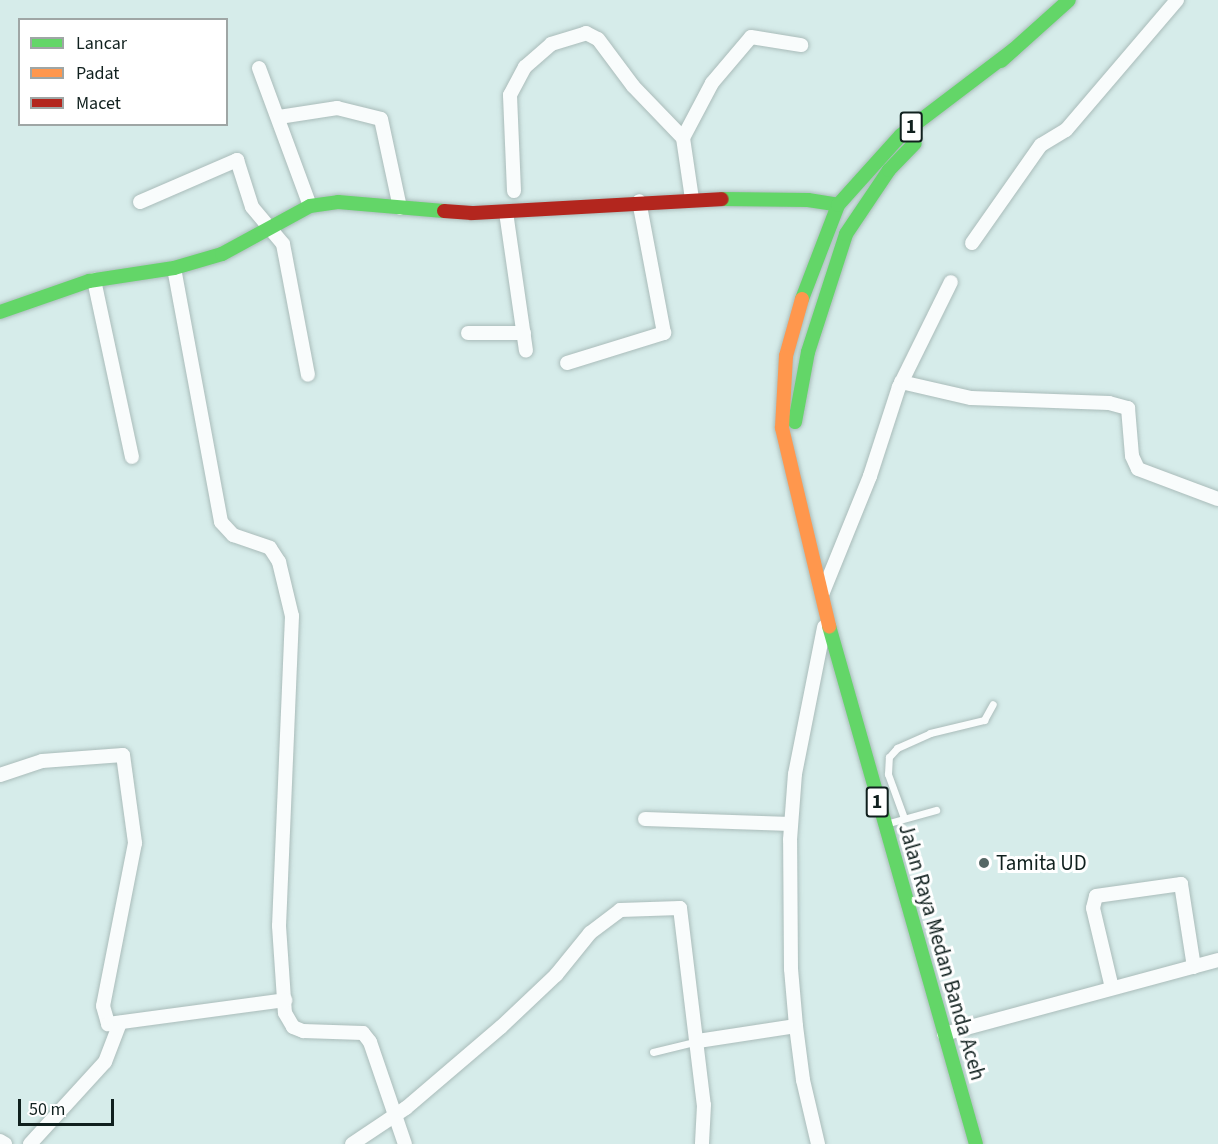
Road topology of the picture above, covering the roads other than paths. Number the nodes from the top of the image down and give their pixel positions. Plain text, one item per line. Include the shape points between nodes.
1 (1069, 0) edge
2 (1177, 0) edge
3 (801, 45) dead end
4 (1013, 50) junction
5 (259, 68) dead end
6 (279, 117) junction
7 (682, 138) junction
8 (514, 191) dead end
9 (692, 198) junction
10 (639, 201) junction
11 (140, 202) dead end
12 (838, 205) junction
13 (310, 206) junction
14 (400, 208) junction
15 (506, 212) junction
16 (271, 226) junction
17 (972, 243) dead end
18 (174, 268) junction
19 (94, 280) junction
20 (951, 282) dead end
21 (0, 312) edge
22 (468, 333) dead end
23 (524, 333) junction
24 (526, 351) dead end
25 (567, 363) dead end
26 (308, 375) dead end
27 (901, 382) junction
28 (132, 457) dead end
29 (791, 457) junction
30 (1218, 499) edge
31 (821, 597) junction
32 (826, 617) junction
33 (993, 704) dead end
34 (0, 775) edge
35 (936, 810) dead end
36 (904, 818) junction
37 (645, 819) dead end
38 (791, 824) junction
39 (884, 824) junction
40 (1218, 960) edge
41 (1194, 967) junction
42 (1112, 988) junction
43 (285, 1000) junction
44 (120, 1023) junction
45 (796, 1026) junction
46 (944, 1034) junction
47 (698, 1041) junction
48 (653, 1052) dead end
49 (394, 1111) junction
50 (0, 1141) edge
51 (4, 1144) edge
52 (30, 1144) edge
53 (352, 1144) edge
54 (405, 1144) edge
55 (702, 1144) edge
56 (818, 1144) edge
57 (976, 1144) edge

1 - 4 main road, Jalan Raya Medan Banda Aceh / 1
2 - 17 street via 1066,130 1041,145
3 - 7 street via 751,37 712,83
4 - 12 main road, Jalan Raya Medan Banda Aceh / 1 via 901,135
4 - 29 main road, Jalan Raya Medan Banda Aceh / 1 via 889,170 853,220 808,352
5 - 6 street
6 - 13 street
6 - 14 street via 337,108 381,119
7 - 8 street via 633,86 598,39 586,33 566,37 551,44 525,67 510,95
7 - 9 street
9 - 10 main road
9 - 12 main road via 808,200
10 - 15 main road
10 - 25 street via 664,333
11 - 16 street via 237,160 252,207
12 - 29 main road, Jalan Raya Medan Banda Aceh / 1 via 800,299 786,356 782,428
13 - 14 main road via 338,201
13 - 16 main road
14 - 15 main road
15 - 23 street
16 - 18 main road via 222,254
16 - 26 street via 284,244
18 - 19 main road
18 - 43 street via 221,522 233,535 270,548 279,562 291,605 279,926
19 - 21 main road
19 - 28 street
20 - 27 street
22 - 23 street
23 - 24 street
27 - 30 street via 971,398 1109,402 1128,408 1132,456 1138,469
27 - 31 street via 870,476
29 - 31 main road, Jalan Raya Medan Banda Aceh / 1 via 797,501
31 - 32 main road, Jalan Raya Medan Banda Aceh / 1
32 - 38 street via 795,774
32 - 39 main road, Jalan Raya Medan Banda Aceh / 1
33 - 36 lane via 984,720 930,733 897,748 889,757 888,774
34 - 44 street via 42,761 123,755 135,843 103,1006 108,1024
35 - 36 lane
36 - 39 lane
37 - 38 street
38 - 45 street via 791,969
39 - 46 main road, Jalan Raya Medan Banda Aceh / 1
40 - 41 street
41 - 42 street
41 - 42 street via 1181,884 1096,896 1093,908
42 - 46 street
43 - 44 street
43 - 49 street via 285,1013 293,1027 303,1031 363,1033 370,1042
44 - 52 street via 105,1062
45 - 47 street
45 - 56 street via 803,1080
46 - 57 main road, Jalan Raya Medan Banda Aceh / 1
47 - 48 lane
47 - 49 street via 680,908 620,910 590,933 556,975 501,1027
47 - 55 street via 704,1105
49 - 53 street
49 - 54 street
50 - 51 street

